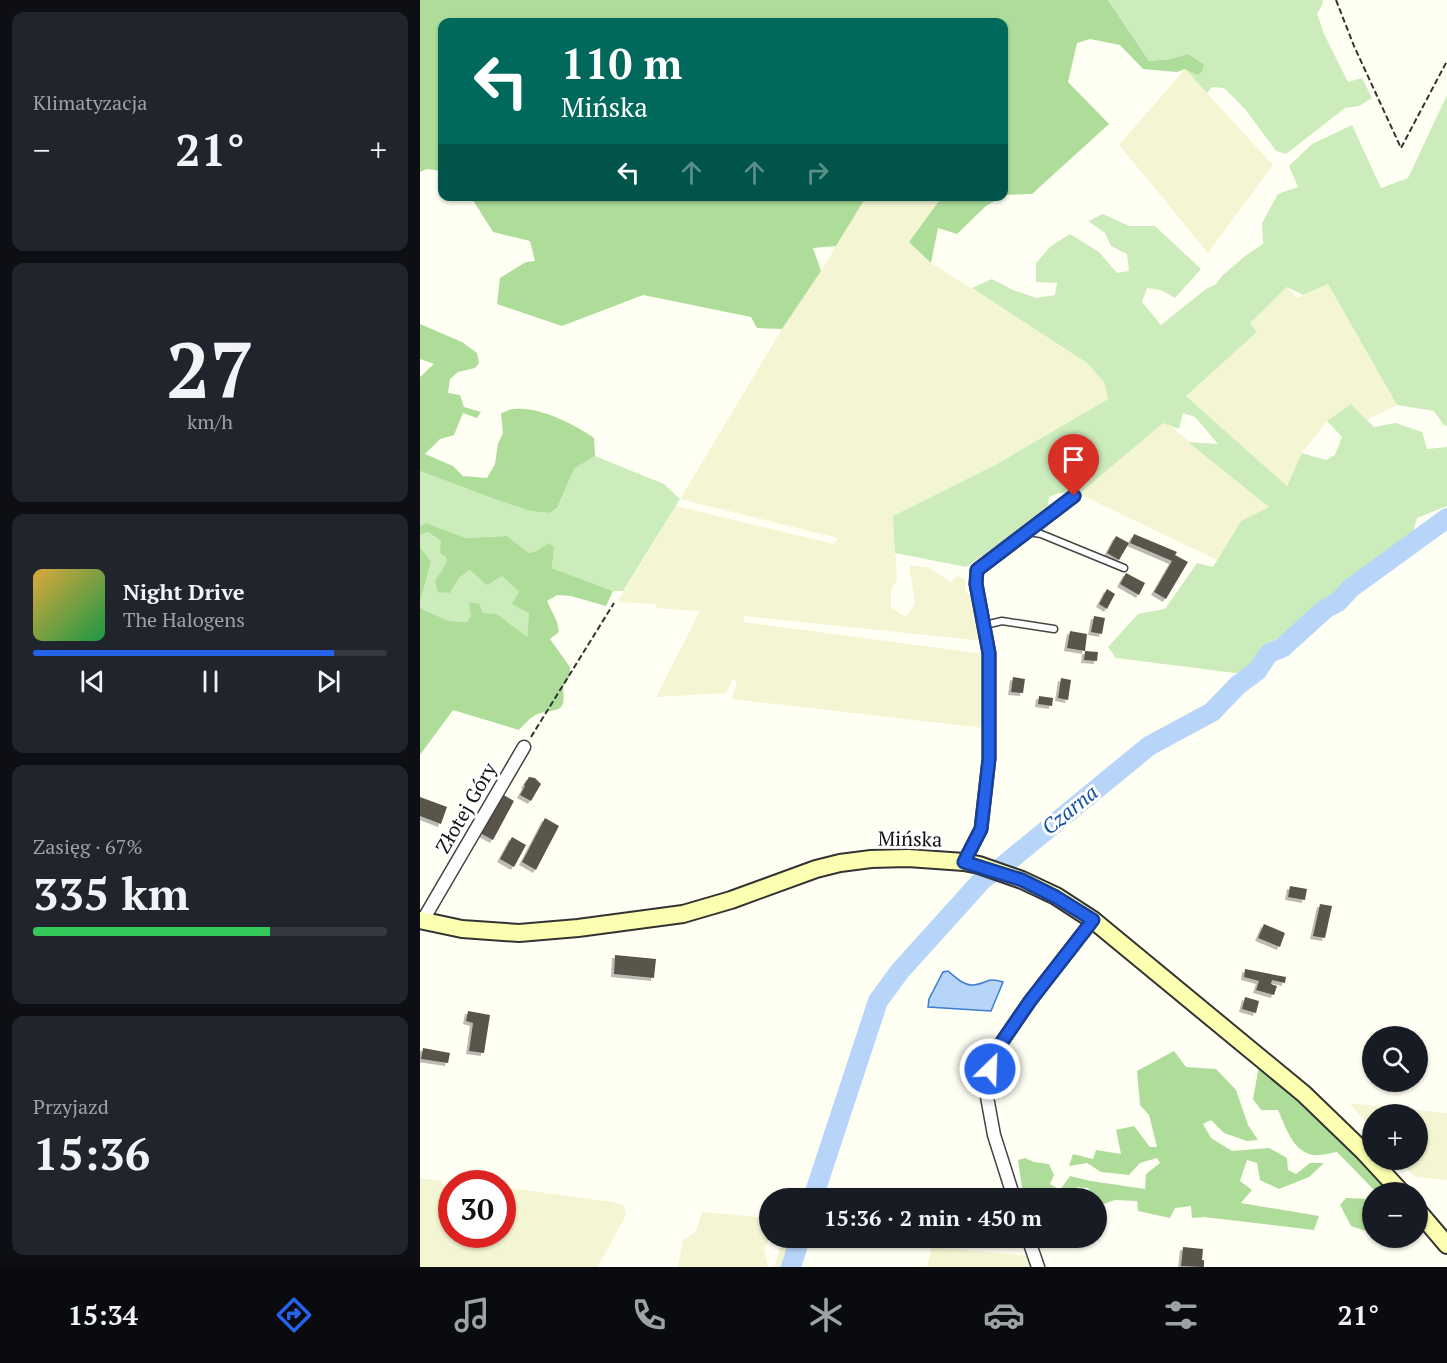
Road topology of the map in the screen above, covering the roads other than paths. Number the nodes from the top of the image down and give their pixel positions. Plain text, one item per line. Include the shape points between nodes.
1 (1074, 496) dead end
2 (1027, 532) junction
3 (1124, 568) dead end
4 (985, 625) junction
5 (1054, 629) dead end
6 (524, 747) road end
7 (972, 864) junction
8 (421, 920) edge
9 (1093, 920) junction
10 (1392, 1182) edge
11 (1011, 1188) edge
12 (1428, 1223) edge
13 (1447, 1245) edge
14 (1031, 1248) edge
15 (1038, 1267) edge

1 - 2 street
2 - 3 lane
2 - 4 street via 977,570 976,584
4 - 5 lane via 1002,621
4 - 7 street via 989,653 989,759 981,829
6 - 8 street, Złotej Góry
7 - 8 street, Mińska via 908,858 840,864 683,914 578,928 519,933 462,929
7 - 9 street, Mińska via 1022,880
9 - 10 street, Mińska via 1304,1094
9 - 11 street via 995,1052 985,1086 994,1135
12 - 13 street
14 - 15 street

